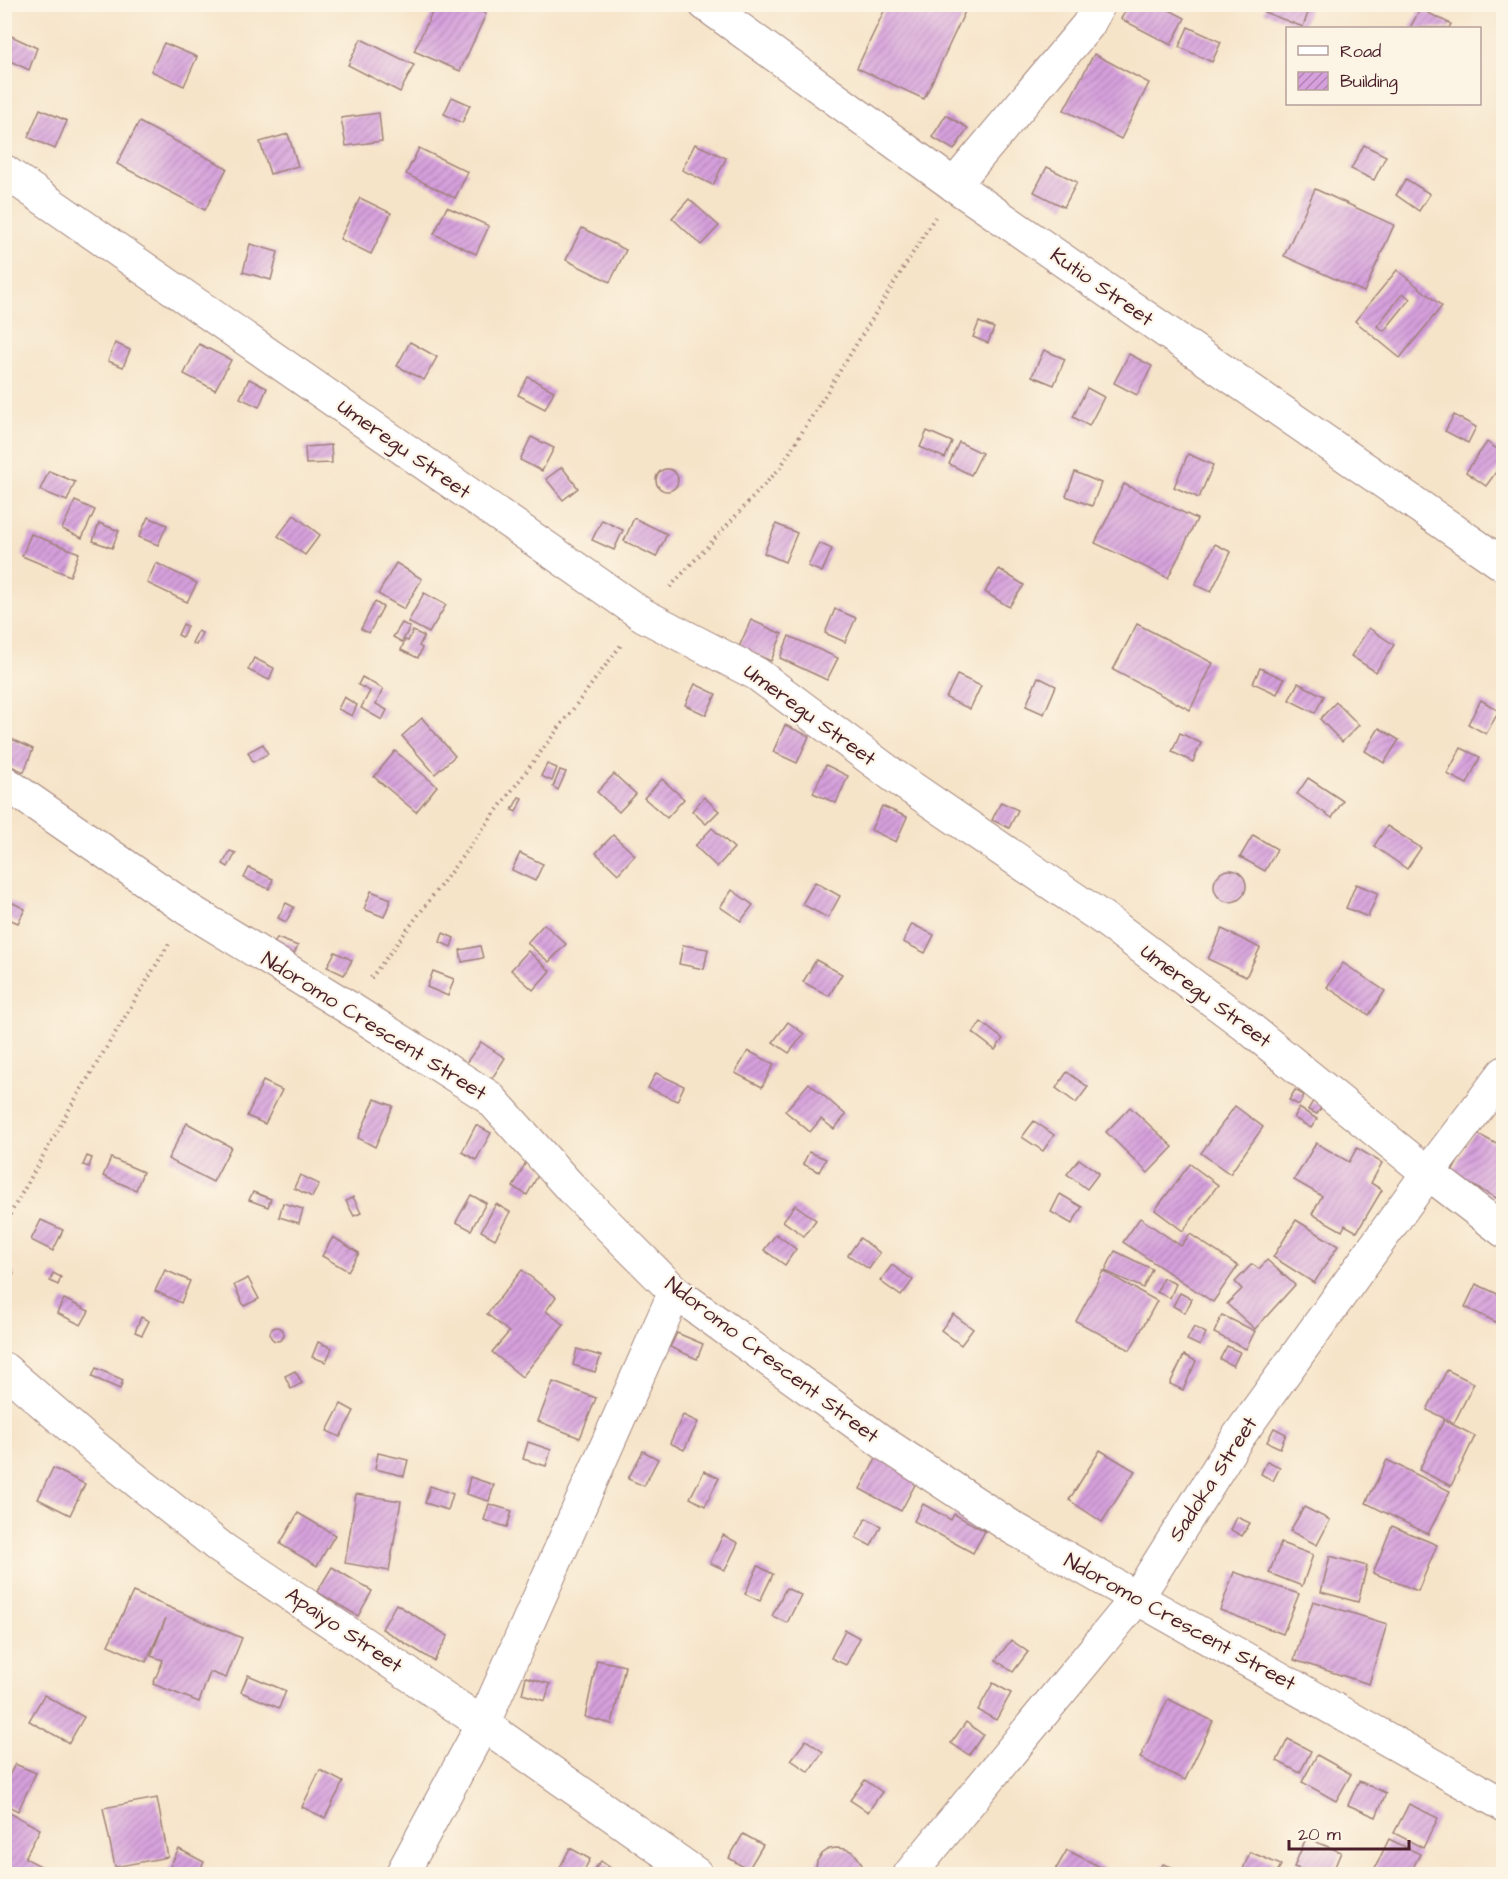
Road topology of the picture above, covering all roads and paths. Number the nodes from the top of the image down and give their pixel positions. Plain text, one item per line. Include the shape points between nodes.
1 (705, 4) edge
2 (1099, 4) edge
3 (4, 171) edge
4 (954, 185) junction
5 (1503, 565) edge
6 (643, 615) junction
7 (4, 782) edge
8 (189, 910) junction
9 (349, 1008) junction
10 (1503, 1073) edge
11 (1428, 1173) junction
12 (4, 1225) edge
13 (1503, 1231) edge
14 (675, 1292) junction
15 (4, 1369) edge
16 (1137, 1598) junction
17 (483, 1724) junction
18 (1503, 1805) edge
19 (402, 1875) edge
20 (696, 1875) edge
21 (910, 1875) edge

1 - 4 street, Kutio Street
2 - 4 street via 1088,25
3 - 6 street, Umeregu Street
4 - 5 street, Kutio Street
4 - 6 path via 780,468
6 - 9 path
6 - 11 street, Umeregu Street via 757,674 894,776 1104,920 1239,1020
7 - 8 street, Ndoromo Crescent Street
8 - 9 street, Ndoromo Crescent Street
8 - 12 path
9 - 14 street, Ndoromo Crescent Street via 489,1097 570,1187
10 - 11 street, Sadoka Street
11 - 13 street, Umeregu Street
11 - 16 street, Sadoka Street via 1238,1437
14 - 16 street, Ndoromo Crescent Street via 888,1446 1013,1528
14 - 17 street
15 - 17 street, Apaiyo Street via 221,1548
16 - 18 street, Ndoromo Crescent Street
16 - 21 street, Sadoka Street
17 - 19 street
17 - 20 street, Apaiyo Street

